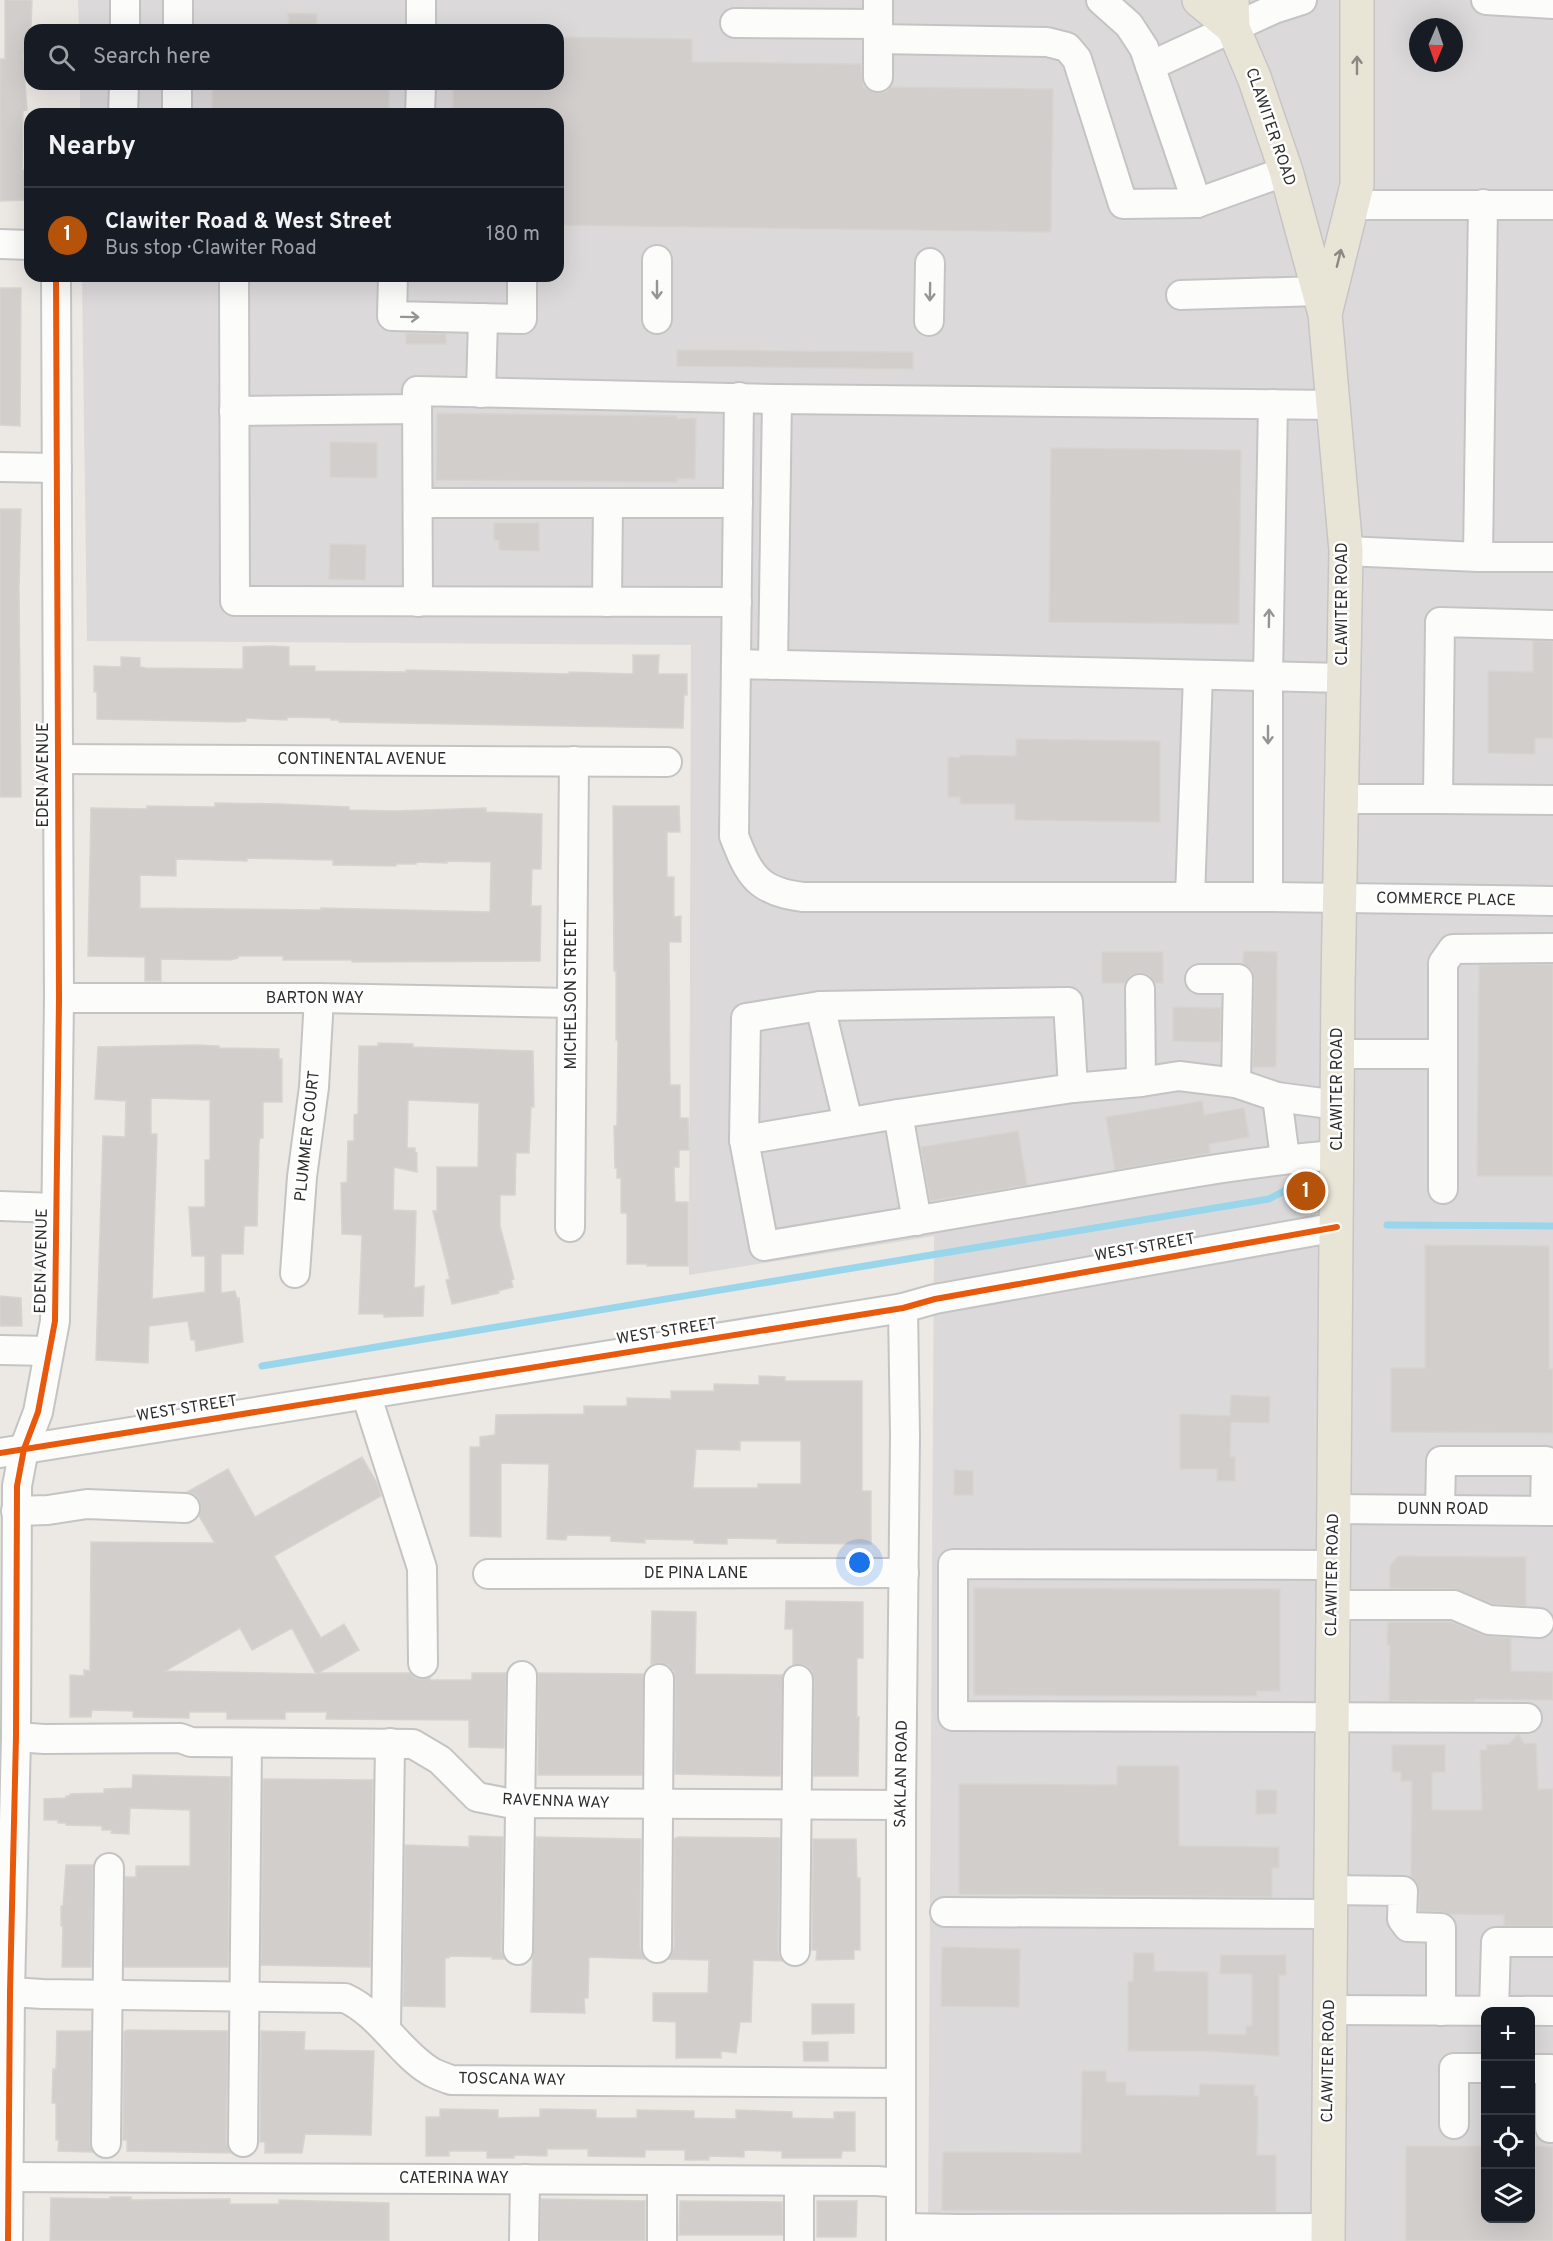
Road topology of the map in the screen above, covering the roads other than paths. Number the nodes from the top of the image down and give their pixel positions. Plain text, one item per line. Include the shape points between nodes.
1 (125, 0) edge
2 (178, 0) edge
3 (421, 0) edge
4 (1101, 0) edge
5 (1199, 0) edge
6 (1302, 0) edge
7 (1357, 0) edge
8 (1486, 0) edge
9 (1553, 4) edge
10 (1232, 14) edge
11 (878, 21) edge
12 (735, 23) dead end
13 (125, 24) edge
14 (177, 24) edge
15 (421, 24) edge
16 (1150, 66) junction
17 (878, 77) dead end
18 (124, 90) edge
19 (177, 90) edge
20 (421, 90) edge
21 (123, 108) edge
22 (177, 108) edge
23 (420, 108) edge
24 (1286, 171) junction
25 (1197, 203) junction
26 (1483, 204) junction
27 (1352, 205) junction
28 (1553, 205) edge
29 (0, 244) edge
30 (24, 245) edge
31 (657, 260) dead end
32 (930, 263) dead end
33 (56, 282) edge
34 (234, 282) edge
35 (393, 282) edge
36 (522, 282) edge
37 (1181, 295) dead end
38 (1322, 303) junction
39 (483, 318) junction
40 (657, 319) dead end
41 (929, 321) dead end
42 (481, 393) junction
43 (739, 398) junction
44 (777, 399) junction
45 (1273, 404) junction
46 (1333, 405) junction
47 (417, 410) junction
48 (234, 411) junction
49 (0, 467) edge
50 (57, 468) junction
51 (418, 503) junction
52 (608, 503) junction
53 (738, 503) junction
54 (1346, 551) junction
55 (1478, 557) junction
56 (1553, 557) edge
57 (418, 602) junction
58 (607, 602) junction
59 (736, 602) junction
60 (1553, 625) edge
61 (736, 664) junction
62 (773, 665) junction
63 (1198, 675) junction
64 (1268, 676) junction
65 (1343, 678) junction
66 (57, 759) junction
67 (574, 761) junction
68 (667, 762) dead end
69 (1341, 799) junction
70 (1438, 800) junction
71 (1553, 800) edge
72 (1190, 897) junction
73 (1268, 897) junction
74 (1339, 898) junction
75 (1553, 901) edge
76 (1553, 948) edge
77 (1200, 978) dead end
78 (1140, 989) dead end
79 (59, 998) junction
80 (320, 998) junction
81 (572, 1003) junction
82 (820, 1006) junction
83 (1338, 1054) junction
84 (1443, 1054) junction
85 (1142, 1082) junction
86 (1236, 1083) junction
87 (1072, 1088) junction
88 (1277, 1097) junction
89 (1338, 1105) junction
90 (898, 1114) junction
91 (848, 1122) junction
92 (744, 1140) junction
93 (1337, 1155) junction
94 (1285, 1158) junction
95 (1443, 1189) dead end
96 (0, 1206) edge
97 (56, 1208) junction
98 (917, 1221) junction
99 (570, 1227) dead end
100 (1337, 1227) junction
101 (295, 1273) dead end
102 (903, 1308) junction
103 (0, 1350) edge
104 (49, 1351) junction
105 (366, 1394) junction
106 (12, 1451) edge
107 (185, 1508) dead end
108 (1333, 1509) junction
109 (1440, 1510) junction
110 (16, 1511) junction
111 (1549, 1511) edge
112 (1333, 1565) junction
113 (904, 1573) junction
114 (488, 1574) dead end
115 (1333, 1605) junction
116 (1539, 1623) dead end
117 (423, 1663) dead end
118 (522, 1676) dead end
119 (659, 1679) dead end
120 (798, 1680) dead end
121 (1332, 1716) junction
122 (1527, 1718) dead end
123 (16, 1737) junction
124 (248, 1743) junction
125 (390, 1743) junction
126 (519, 1803) junction
127 (657, 1804) junction
128 (796, 1805) junction
129 (901, 1805) junction
130 (109, 1868) dead end
131 (1330, 1902) junction
132 (945, 1912) dead end
133 (1553, 1942) edge
134 (657, 1948) dead end
135 (518, 1950) dead end
136 (795, 1951) dead end
137 (7, 1976) edge
138 (106, 1995) junction
139 (245, 1996) junction
140 (1494, 2007) edge
141 (1329, 2010) junction
142 (1441, 2011) junction
143 (1481, 2011) edge
144 (1535, 2011) edge
145 (1553, 2011) edge
146 (386, 2029) junction
147 (1481, 2068) edge
148 (1535, 2069) edge
149 (901, 2083) junction
150 (1454, 2124) dead end
151 (1550, 2128) dead end
152 (243, 2142) dead end
153 (106, 2143) dead end
154 (8, 2177) junction
155 (525, 2179) junction
156 (662, 2180) junction
157 (800, 2181) junction
158 (900, 2183) junction
159 (901, 2235) edge
160 (960, 2235) edge
161 (1113, 2235) edge
162 (1328, 2235) edge
163 (9, 2241) edge
164 (524, 2241) edge
165 (662, 2241) edge
166 (799, 2241) edge

1 - 13 street
2 - 14 street
3 - 15 street
4 - 16 street via 1129,25
5 - 10 main road
6 - 10 street via 1274,9
27 -> 7 main road via 1357,185
8 - 9 street
10 - 16 street
10 - 24 main road, CLAWITER ROAD
11 - 12 street
11 - 17 street
11 - 25 street via 1067,47 1077,59 1123,204
16 - 25 street
18 - 21 street
19 - 22 street
20 - 23 street
24 - 25 street
24 - 38 main road, CLAWITER ROAD
26 - 27 street
26 - 28 street
26 - 55 street
38 -> 27 main road
29 - 30 street
31 -> 40 street
32 -> 41 street
33 - 50 street, EDEN AVENUE
34 - 48 street
35 -> 39 street via 392,316
36 - 39 street via 522,319
37 - 38 street
38 - 46 main road, CLAWITER ROAD
39 - 42 street
42 - 43 street
42 - 47 street via 417,391
43 - 44 street
43 - 53 street, COMMERCE PLACE
44 - 45 street
44 - 62 street
45 - 46 street
64 -> 45 street
46 - 54 main road, CLAWITER ROAD
47 - 48 street
47 - 51 street
48 - 57 street via 235,601
49 - 50 street
50 - 66 street, EDEN AVENUE
51 - 52 street
51 - 57 street
52 - 53 street
52 - 58 street
53 - 59 street, COMMERCE PLACE
54 - 55 street
54 - 65 main road, CLAWITER ROAD
55 - 56 street
57 - 58 street
58 - 59 street
59 - 61 street, COMMERCE PLACE
60 - 70 street via 1440,622
61 - 62 street
61 - 72 street, COMMERCE PLACE via 734,836 742,859 758,882 774,891 802,897
62 - 63 street
63 - 64 street
63 - 72 street
64 - 65 street
64 -> 73 street
65 - 69 main road, CLAWITER ROAD
66 - 67 street, CONTINENTAL AVENUE
66 - 79 street, EDEN AVENUE
67 - 68 street, CONTINENTAL AVENUE
67 - 81 street, MICHELSON STREET
69 - 70 street
69 - 74 main road, CLAWITER ROAD
70 - 71 street
72 - 73 street, COMMERCE PLACE
73 - 74 street, COMMERCE PLACE
74 - 75 street, COMMERCE PLACE
74 - 83 main road, CLAWITER ROAD
76 - 84 street via 1453,949 1443,963
77 - 86 street via 1238,980
78 - 85 street
79 - 80 street, BARTON WAY
79 - 97 street, EDEN AVENUE
80 - 81 street, BARTON WAY
80 - 101 street, PLUMMER COURT
81 - 99 street, MICHELSON STREET
82 - 87 street via 1068,1002
82 - 91 street
82 - 92 street via 746,1018
83 - 84 street
83 - 89 main road, CLAWITER ROAD
84 - 95 street
85 - 86 street via 1179,1076
85 - 87 street
86 - 88 street
87 - 90 street
88 - 89 street
88 - 94 street
89 - 93 main road, CLAWITER ROAD
90 - 91 street
90 - 98 street
91 - 92 street
92 - 98 street via 764,1246
93 - 94 street
93 - 100 main road, CLAWITER ROAD
94 - 98 street
96 - 97 street
97 - 104 street, EDEN AVENUE via 55,1321
100 - 102 street, WEST STREET
100 - 108 main road, CLAWITER ROAD
102 - 105 street, WEST STREET
102 - 113 street, SAKLAN ROAD
103 - 104 street
104 - 106 street, EDEN AVENUE via 38,1412
105 - 106 street, WEST STREET
105 - 117 street via 422,1568
106 - 110 street, EDEN AVENUE
107 - 110 street via 87,1504
108 - 109 street, DUNN ROAD
108 - 112 main road, CLAWITER ROAD
109 - 111 street, DUNN ROAD
109 - 111 street via 1441,1461 1546,1461
110 - 123 street, EDEN AVENUE
112 - 115 main road, CLAWITER ROAD
112 - 121 street via 954,1564 953,1575 953,1716
113 - 114 street, DE PINA LANE
113 - 129 street, SAKLAN ROAD
115 - 116 street via 1454,1605 1489,1620
115 - 121 main road, CLAWITER ROAD
118 - 126 street
119 - 127 street
120 - 128 street
121 - 122 street
121 - 131 main road, CLAWITER ROAD
123 - 124 street, RAVENNA WAY via 180,1738 191,1742
123 - 137 street, EDEN AVENUE
124 - 125 street, RAVENNA WAY
124 - 139 street
125 - 126 street, RAVENNA WAY via 412,1744 440,1760 477,1797
125 - 146 street
126 - 127 street, RAVENNA WAY
126 - 135 street
127 - 128 street, RAVENNA WAY
127 - 134 street
128 - 129 street, RAVENNA WAY
128 - 136 street
129 - 149 street, SAKLAN ROAD
130 - 138 street
131 - 132 street
131 - 141 main road, CLAWITER ROAD
131 - 142 street via 1403,1891 1402,1919 1408,1927 1441,1928
133 - 140 street via 1496,1942
137 - 138 street, TOSCANA WAY
137 - 154 street, EDEN AVENUE
138 - 139 street, TOSCANA WAY
138 - 153 street
139 - 146 street, TOSCANA WAY via 345,1998
139 - 152 street
141 - 142 street
141 - 162 main road, CLAWITER ROAD
142 - 143 street
144 - 145 street
146 - 149 street, TOSCANA WAY via 429,2072 451,2080
147 - 150 street via 1454,2068
148 - 151 street via 1550,2069
149 - 158 street, SAKLAN ROAD
154 - 155 street, CATERINA WAY
154 - 163 street, EDEN AVENUE
155 - 156 street, CATERINA WAY
155 - 164 street
156 - 157 street, CATERINA WAY
156 - 165 street
157 - 158 street, CATERINA WAY
157 - 166 street
158 - 159 street, SAKLAN ROAD
159 - 160 street
160 - 161 street
161 - 162 street

